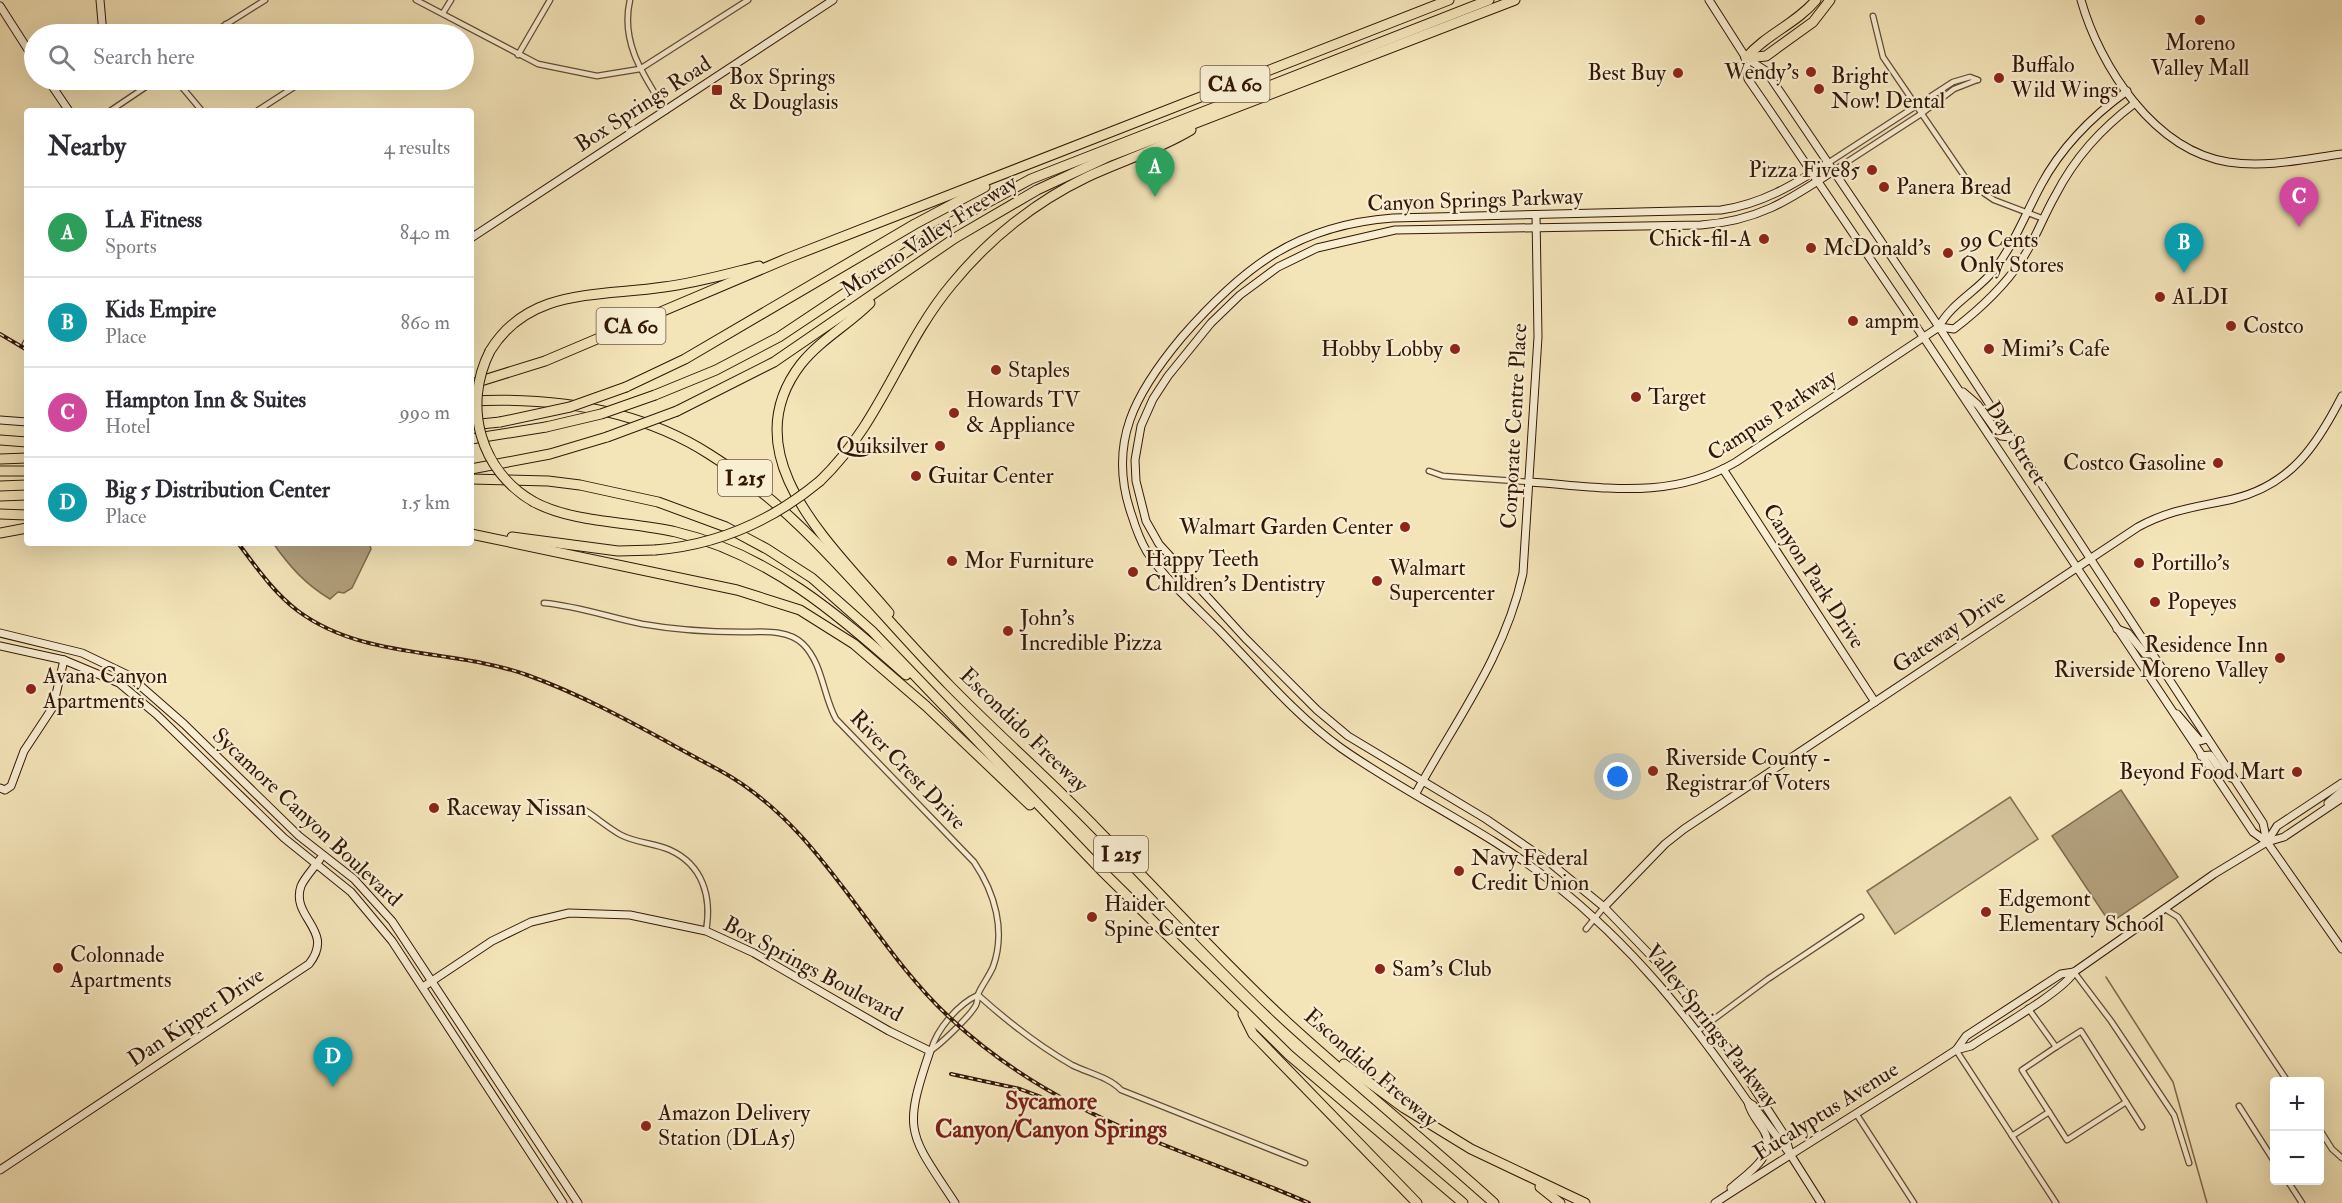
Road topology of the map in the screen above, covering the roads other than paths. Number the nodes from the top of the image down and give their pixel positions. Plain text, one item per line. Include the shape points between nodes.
1 (100, 0) edge
2 (265, 0) edge
3 (416, 0) edge
4 (451, 0) edge
5 (550, 0) edge
6 (630, 0) edge
7 (748, 0) edge
8 (833, 0) edge
9 (1449, 0) edge
10 (1489, 0) edge
11 (1515, 0) edge
12 (1709, 0) edge
13 (1816, 0) edge
14 (1830, 0) edge
15 (2081, 0) edge
16 (0, 6) edge
17 (443, 13) junction
18 (1873, 16) dead end
19 (102, 24) edge
20 (226, 24) edge
21 (463, 24) edge
22 (474, 30) edge
23 (24, 43) edge
24 (518, 55) junction
25 (1746, 58) junction
26 (640, 69) junction
27 (55, 90) edge
28 (141, 90) edge
29 (184, 90) edge
30 (290, 90) edge
31 (2127, 91) junction
32 (2136, 104) junction
33 (67, 108) edge
34 (115, 108) edge
35 (199, 108) edge
36 (262, 108) edge
37 (1917, 108) junction
38 (666, 111) junction
39 (1921, 114) junction
40 (1203, 122) junction
41 (2342, 154) edge
42 (1828, 163) junction
43 (1021, 167) junction
44 (1833, 171) junction
45 (1812, 173) junction
46 (1818, 181) junction
47 (2028, 213) junction
48 (1536, 215) junction
49 (2044, 219) junction
50 (1536, 229) junction
51 (474, 236) edge
52 (789, 258) junction
53 (887, 286) junction
54 (1939, 327) junction
55 (1924, 338) junction
56 (474, 383) edge
57 (1957, 386) junction
58 (2342, 396) edge
59 (474, 401) edge
60 (0, 420) edge
61 (24, 422) edge
62 (1128, 424) joint
63 (474, 425) edge
64 (1141, 426) joint
65 (2010, 437) junction
66 (474, 439) edge
67 (0, 440) edge
68 (24, 442) edge
69 (24, 458) edge
70 (0, 459) edge
71 (474, 468) edge
72 (1723, 470) junction
73 (0, 471) edge
74 (24, 471) edge
75 (1429, 471) dead end
76 (24, 476) edge
77 (0, 477) edge
78 (474, 479) edge
79 (1530, 482) junction
80 (24, 485) edge
81 (0, 486) edge
82 (24, 495) edge
83 (0, 496) edge
84 (0, 514) edge
85 (24, 515) edge
86 (24, 529) edge
87 (0, 533) edge
88 (474, 533) edge
89 (474, 534) edge
90 (2089, 559) junction
91 (2076, 568) junction
92 (544, 603) dead end
93 (2117, 629) junction
94 (0, 633) edge
95 (0, 646) edge
96 (2151, 654) junction
97 (64, 660) junction
98 (950, 686) junction
99 (1875, 702) junction
100 (2171, 708) junction
101 (954, 719) junction
102 (2207, 739) junction
103 (2201, 756) junction
104 (2234, 779) junction
105 (1423, 781) junction
106 (2342, 783) edge
107 (0, 788) edge
108 (2342, 791) edge
109 (1416, 793) junction
110 (2342, 798) edge
111 (583, 809) dead end
112 (2318, 813) junction
113 (2267, 842) junction
114 (323, 854) junction
115 (317, 863) junction
116 (1100, 869) junction
117 (1604, 907) junction
118 (2165, 909) junction
119 (1861, 917) dead end
120 (1595, 918) junction
121 (1586, 929) dead end
122 (706, 931) junction
123 (2342, 949) edge
124 (2074, 972) junction
125 (432, 981) junction
126 (423, 987) junction
127 (978, 995) junction
128 (1239, 1006) junction
129 (2028, 1008) junction
130 (1709, 1023) junction
131 (1289, 1024) junction
132 (1698, 1031) junction
133 (2056, 1047) junction
134 (1956, 1050) junction
135 (930, 1051) junction
136 (2285, 1077) edge
137 (1748, 1102) junction
138 (2126, 1102) junction
139 (2239, 1106) dead end
140 (2049, 1112) junction
141 (1857, 1115) junction
142 (2142, 1127) dead end
143 (2320, 1131) edge
144 (2012, 1136) junction
145 (1790, 1154) junction
146 (2270, 1155) edge
147 (2342, 1158) edge
148 (2189, 1162) dead end
149 (1305, 1163) dead end
150 (0, 1170) edge
151 (1521, 1174) junction
152 (2290, 1185) edge
153 (563, 1203) edge
154 (578, 1203) edge
155 (955, 1203) edge
156 (1417, 1203) edge
157 (1463, 1203) edge
158 (1494, 1203) edge
159 (1560, 1203) edge
160 (1585, 1203) edge
161 (1716, 1203) edge
162 (1821, 1203) edge
163 (1914, 1203) edge
164 (2056, 1203) edge
165 (2302, 1203) edge

1 - 19 street
2 - 20 street
3 - 17 street
4 - 17 street
5 - 24 street
6 - 26 street via 629,39
7 - 26 street
8 - 38 street, Box Springs Road
9 - 43 highway, Moreno Valley Freeway / CA 60
10 - 66 highway, bridge via 1031,179 950,223 779,337 716,370 601,414
11 - 40 highway, Moreno Valley Freeway / CA 60
12 - 25 street, Day Street
13 - 25 highway
14 - 25 highway via 1813,22 1766,56
15 - 31 street via 2094,39
16 - 23 street
17 - 21 street
18 - 37 street via 1883,57
22 - 24 street
24 - 26 street via 579,75 610,76
25 - 42 street, Day Street via 1766,71
25 - 45 street, Day Street via 1748,78
26 - 38 street
27 - 33 street
28 - 34 street
29 - 35 street
30 - 36 street
31 - 32 street
31 - 47 street, Campus Parkway via 2096,114 2069,142 2047,174
32 - 41 street via 2175,140 2226,162 2256,165
32 - 49 street, Campus Parkway via 2088,145 2063,180
37 - 39 street
37 - 39 street via 1953,82 1970,77 1978,80 1954,89
37 - 42 street
38 - 51 street, Box Springs Road
39 - 44 street
39 - 47 street via 1969,183 1994,200
40 - 53 highway, Moreno Valley Freeway / CA 60 via 1110,156 1036,190 972,227
40 - 88 highway, bridge via 1172,141 1066,188 1023,216 984,249 940,300 863,432 820,481 778,512 706,543 655,550 618,551
42 - 44 street, Day Street
42 - 45 street, Canyon Springs Parkway
43 - 52 highway, Moreno Valley Freeway / CA 60
43 - 63 highway, bridge via 915,224 685,359 626,387 570,406
44 - 46 street, Canyon Springs Parkway
44 - 54 street, Day Street
45 - 46 street, Day Street
45 - 48 street, Canyon Springs Parkway via 1762,200 1721,210
46 - 50 street, Canyon Springs Parkway via 1783,204 1734,222
46 - 55 street, Day Street
47 - 49 street
47 - 54 street, Campus Parkway via 1993,272 1945,315
48 - 50 street, Corporate Centre Place
48 - 62 street, Canyon Springs Parkway via 1372,219 1339,226 1283,248 1242,275 1208,307 1148,379
49 - 54 street, Campus Parkway via 2020,262 1996,293 1954,329
50 - 64 street, Canyon Springs Parkway via 1384,231 1333,243 1295,259 1255,283 1223,310 1168,376
50 - 79 street, Corporate Centre Place via 1538,337
52 - 56 highway, Moreno Valley Freeway / CA 60 via 545,361
52 - 101 highway, bridge via 684,284 552,301 517,319 490,351 480,374 476,393 481,439 503,477 534,502 565,513 678,532 768,568 842,618
53 - 71 highway, Moreno Valley Freeway / CA 60, bridge via 774,362 677,411 550,454
53 - 98 highway via 822,342 795,373 781,406 778,451 801,507
54 - 55 street, Campus Parkway
54 - 65 street, Day Street
55 - 57 street, Day Street
55 - 72 street, Campus Parkway
57 - 65 street via 1978,405 2001,436
57 - 91 street, Day Street
58 - 90 street, Gateway Drive via 2321,437 2291,471 2236,498 2196,504 2157,517
59 - 98 highway, Escondido Freeway / I 215 via 586,406 665,430 707,452 747,479 810,537
60 - 61 street
62 - 109 street, Valley Springs Parkway via 1123,439 1124,490 1138,536 1160,568 1324,734
64 - 105 street, Valley Springs Parkway via 1135,460 1139,497 1151,531 1171,560 1332,724
65 - 90 street, Day Street
67 - 68 highway
69 - 70 highway
72 - 79 street, Campus Parkway via 1693,482 1653,488
72 - 99 street, Canyon Park Drive
73 - 74 highway
75 - 79 street, Campus Parkway via 1443,476
76 - 77 highway
78 - 101 highway, Escondido Freeway / I 215 via 548,481 620,492 669,505 726,527 786,560 831,593
79 - 105 street, Corporate Centre Place via 1523,573 1509,626 1497,654
80 - 81 highway
82 - 83 highway
84 - 85 highway
86 - 87 highway
89 - 116 highway via 737,590 808,615 854,644 926,706
90 - 91 street, Gateway Drive
90 - 96 street, Day Street
91 - 93 street, Day Street
91 - 99 street, Gateway Drive
92 - 127 street, River Crest Drive via 575,605 686,631 780,633 803,643 817,664 827,704 836,719 974,862 987,881 995,903 999,935 993,967
93 - 96 street via 2128,633 2145,654
93 - 100 street, Day Street
94 - 114 street, Sycamore Canyon Boulevard via 82,653 128,675
95 - 97 street, Sycamore Canyon Boulevard
96 - 102 street, Day Street
97 - 107 street via 53,706 24,751 11,786
97 - 115 street, Sycamore Canyon Boulevard via 119,683 141,700 284,838
98 - 131 highway, Escondido Freeway / I 215 via 1099,830 1206,945
99 - 117 street, Gateway Drive via 1684,829
100 - 102 street via 2200,741
100 - 103 street, Day Street
101 - 116 highway, Escondido Freeway / I 215
102 - 104 street, Day Street
103 - 104 street via 2210,755 2220,771
103 - 113 street, Day Street via 2253,832
104 - 113 street, Day Street via 2263,824
105 - 109 street, Corporate Centre Place
105 - 117 street, Valley Springs Parkway via 1539,855
106 - 113 street, Eucalyptus Avenue via 2277,826
108 - 112 street
109 - 120 street, Valley Springs Parkway via 1504,847
110 - 112 street, Eucalyptus Avenue
111 - 122 street via 623,836 670,850 698,869 709,916
112 - 113 street, Eucalyptus Avenue via 2284,837
113 - 118 street, Eucalyptus Avenue
113 - 123 street, Day Street
114 - 115 street, Dan Kipper Drive
114 - 125 street, Sycamore Canyon Boulevard via 379,905
115 - 126 street, Sycamore Canyon Boulevard via 369,912
115 - 150 street, Dan Kipper Drive via 300,892 301,906 318,937 317,952 309,964
116 - 128 highway, Escondido Freeway / I 215
117 - 120 street, Gateway Drive
117 - 130 street, Valley Springs Parkway via 1672,977
118 - 124 street, Eucalyptus Avenue
118 - 136 street via 2178,917
119 - 130 street
120 - 121 street, Gateway Drive
120 - 132 street, Valley Springs Parkway via 1649,971
122 - 125 street, Box Springs Boulevard via 630,915 556,915 504,934
122 - 135 street, Box Springs Boulevard via 754,953
124 - 129 street, Eucalyptus Avenue via 2068,982
124 - 134 street, Eucalyptus Avenue via 2061,974 1965,1036
124 - 148 street via 2174,1115
125 - 126 street, Box Springs Boulevard
125 - 154 street, Sycamore Canyon Boulevard
126 - 153 street, Sycamore Canyon Boulevard
127 - 135 street, River Crest Drive via 976,1005
127 - 135 street, River Crest Drive via 950,1018 934,1037
127 - 149 street via 1025,1034 1071,1064 1113,1081 1121,1090
128 - 156 highway via 1253,1034
128 - 157 highway, Escondido Freeway / I 215 via 1289,1055
129 - 133 street
129 - 134 street, Eucalyptus Avenue via 1971,1046
130 - 132 street
130 - 145 street, Valley Springs Parkway via 1785,1136
131 - 151 highway via 1404,1108
131 - 158 highway, Escondido Freeway / I 215
132 - 137 street, Valley Springs Parkway
133 - 138 street via 2081,1031
133 - 140 street via 2022,1070
134 - 141 street, Eucalyptus Avenue
134 - 144 street
135 - 155 street via 912,1105 913,1131 918,1147
137 - 145 street, Valley Springs Parkway
137 - 161 street via 1767,1137 1767,1151
138 - 140 street via 2067,1140
138 - 142 street
139 - 146 street
140 - 144 street
141 - 145 street, Eucalyptus Avenue
141 - 163 street
143 - 147 street
144 - 164 street
145 - 161 street, Eucalyptus Avenue
145 - 162 street
151 - 159 highway
151 - 160 highway
152 - 165 street

